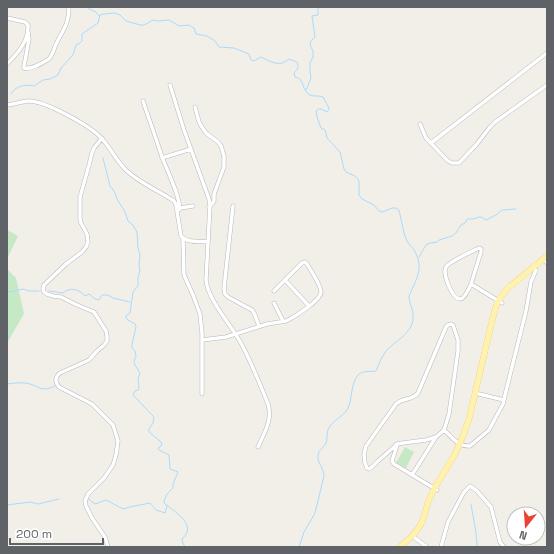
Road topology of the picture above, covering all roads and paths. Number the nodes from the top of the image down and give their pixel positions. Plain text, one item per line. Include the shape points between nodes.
1 (69, 7) edge
2 (7, 18) edge
3 (28, 32) junction
4 (547, 53) edge
5 (7, 64) edge
6 (170, 85) dead end
7 (547, 85) edge
8 (143, 101) dead end
9 (7, 105) edge
10 (195, 107) dead end
11 (420, 124) dead end
12 (102, 138) junction
13 (431, 143) junction
14 (190, 149) junction
15 (162, 158) junction
16 (193, 206) dead end
17 (233, 206) dead end
18 (209, 207) junction
19 (179, 210) junction
20 (183, 239) junction
21 (208, 242) junction
22 (547, 260) edge
23 (536, 270) junction
24 (285, 280) junction
25 (471, 284) junction
26 (274, 291) dead end
27 (500, 302) junction
28 (274, 303) dead end
29 (308, 306) junction
30 (283, 321) junction
31 (259, 326) junction
32 (236, 334) junction
33 (202, 340) junction
34 (202, 394) dead end
35 (479, 394) junction
36 (504, 400) junction
37 (444, 430) junction
38 (436, 437) junction
39 (397, 444) junction
40 (461, 445) junction
41 (258, 447) dead end
42 (412, 475) junction
43 (435, 489) junction
44 (415, 538) junction
45 (108, 547) edge
46 (400, 547) edge
47 (405, 547) edge
48 (427, 547) edge
49 (441, 547) edge
50 (504, 547) edge

1 - 3 street via 68,23 49,59 27,69 24,66
2 - 3 street via 25,22 28,25
3 - 5 street via 23,45
4 - 13 street
6 - 14 street
7 - 13 street via 495,122 459,163 448,161
8 - 15 street
9 - 12 street via 28,101 48,106 64,113
10 - 18 street via 199,122 206,133 221,146 224,156 224,167 214,201
11 - 13 street
12 - 19 street via 128,172 174,201
12 - 45 street via 92,153 80,197 80,219 88,242 82,252 66,264 43,289 47,294 61,297 94,312 106,331 107,341 92,358 60,373 55,379 59,387 92,404 113,425 118,441 113,465 85,501
14 - 15 street
14 - 18 street
15 - 19 street via 174,187
16 - 19 street
17 - 31 street via 225,294 252,310
18 - 21 street
19 - 20 street
20 - 21 street
20 - 33 street via 184,275 200,314
21 - 32 street via 206,287
22 - 23 main road
22 - 27 main road via 508,288
23 - 27 main road
23 - 36 street
24 - 26 street
24 - 29 street
24 - 29 street via 302,263 307,264 321,292 318,300
25 - 25 street via 481,252 479,248 450,263 444,271 452,292 459,299 465,296
25 - 27 street
27 - 35 main road
27 - 40 main road via 496,306 470,419
28 - 30 street
29 - 30 street
30 - 31 street
31 - 32 street
32 - 33 street
32 - 41 street via 270,410 268,425
33 - 34 street
35 - 36 street
35 - 40 main road via 473,420
36 - 40 street via 489,430 470,446
37 - 38 street
37 - 39 street via 449,414 458,351 458,340 451,324 446,327 418,393 396,404 366,446 364,454 367,468 372,467
37 - 40 street
38 - 39 street
38 - 42 street
39 - 42 street via 392,461
40 - 43 main road via 458,455
42 - 43 street
43 - 44 main road via 426,521
43 - 46 main road via 423,520 412,536
44 - 47 main road
44 - 48 street
49 - 50 street via 448,522 470,486 491,507 500,542

